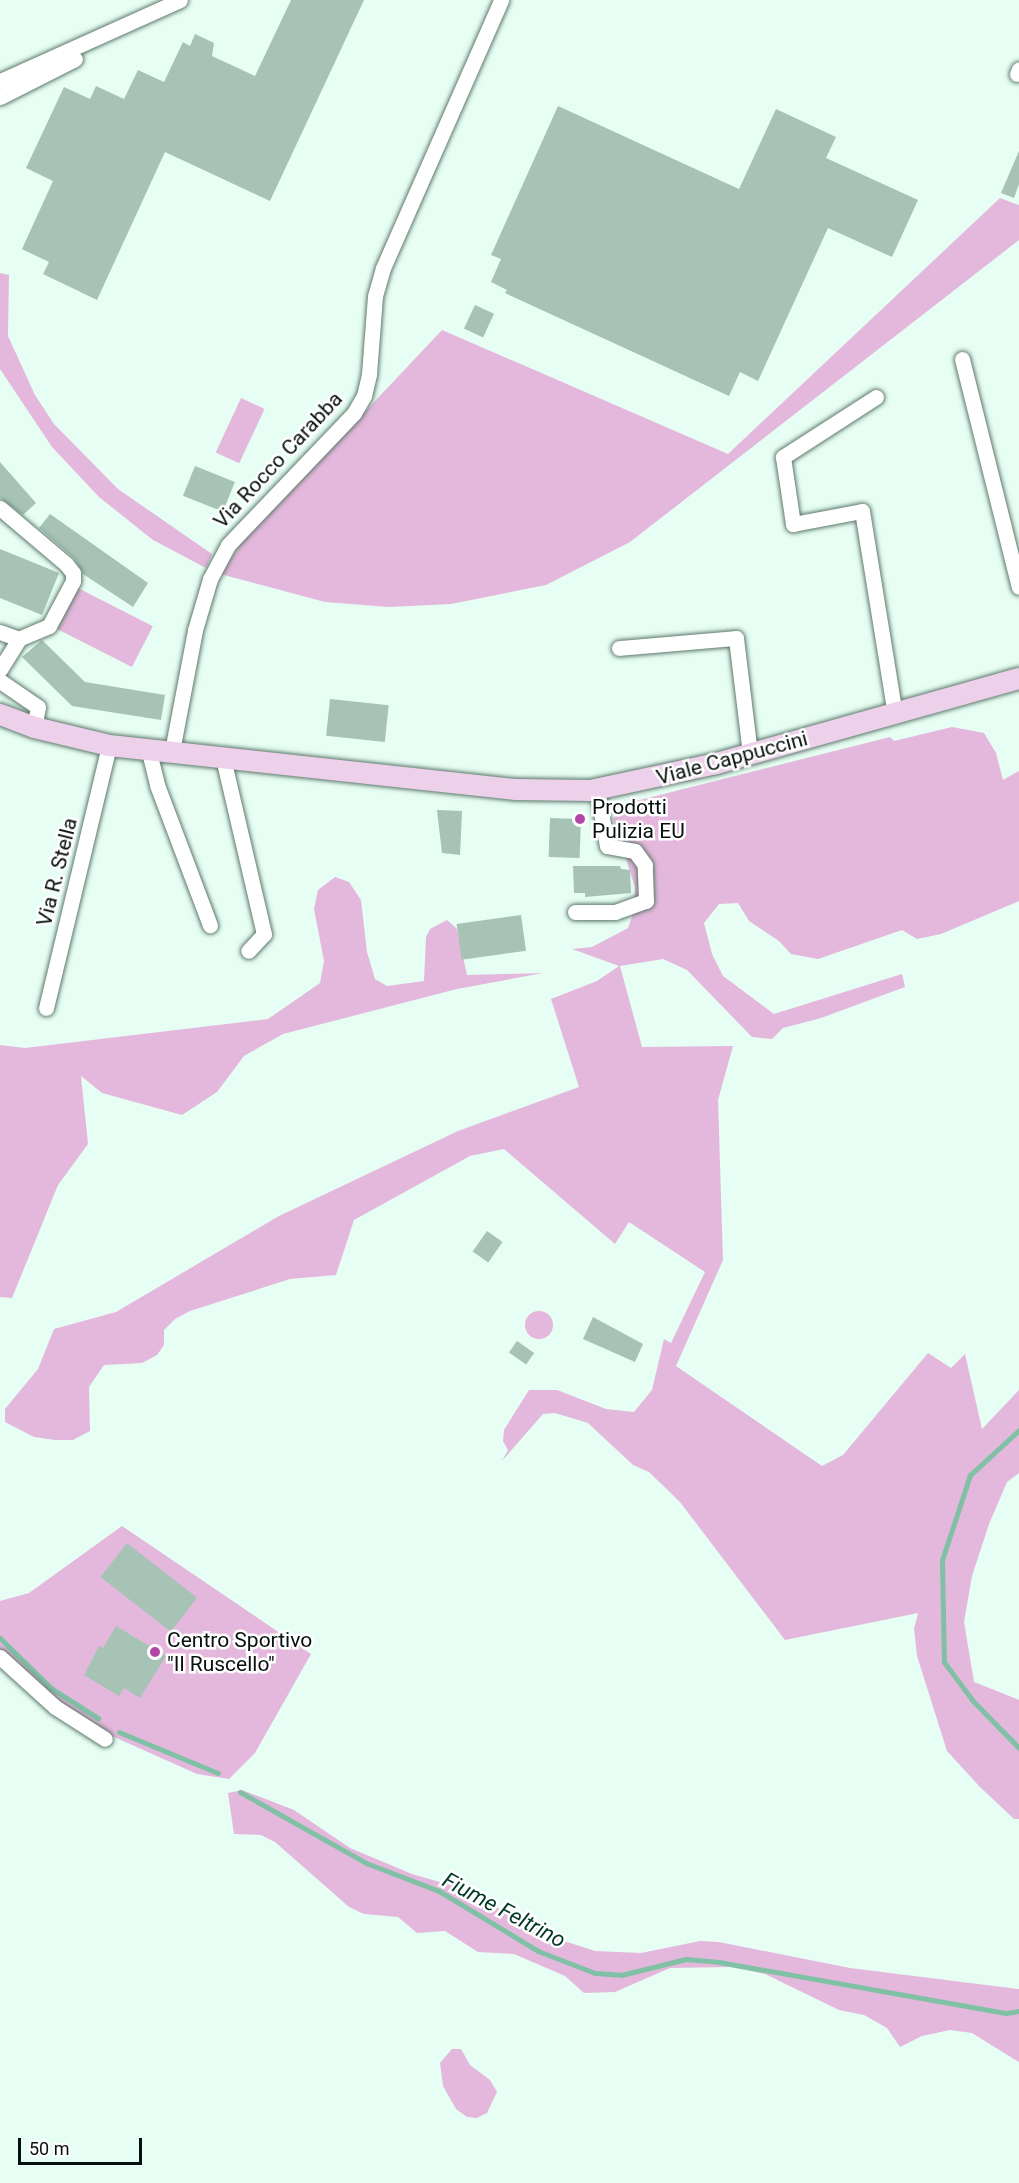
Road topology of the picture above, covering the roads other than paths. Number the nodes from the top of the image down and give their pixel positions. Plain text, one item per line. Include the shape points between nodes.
1 (180, 0) edge
2 (501, 0) edge
3 (80, 46) junction
4 (0, 81) edge
5 (0, 97) edge
6 (962, 359) dead end
7 (876, 397) dead end
8 (0, 508) edge
9 (1019, 587) edge
10 (0, 632) edge
11 (19, 639) junction
12 (620, 648) dead end
13 (0, 670) edge
14 (0, 676) edge
15 (1019, 678) edge
16 (0, 681) edge
17 (895, 715) junction
18 (1, 717) edge
19 (34, 727) junction
20 (109, 745) junction
21 (148, 748) junction
22 (172, 751) junction
23 (750, 754) junction
24 (223, 758) junction
25 (597, 789) junction
26 (575, 912) dead end
27 (210, 925) dead end
28 (248, 951) dead end
29 (46, 1008) dead end
30 (0, 1657) edge
31 (105, 1739) dead end

1 - 3 street
2 - 22 street, Via Rocco Carabba via 383,268 375,296 364,396 354,412 228,545 210,579 195,630
3 - 4 street
3 - 5 street via 74,59
6 - 9 street
7 - 17 street via 783,457 794,524 862,511
8 - 11 street via 73,573 73,581 49,626
10 - 11 street
11 - 13 street
12 - 23 street via 736,638
14 - 16 street
15 - 17 street, Viale Cappuccini
16 - 19 street via 38,707
17 - 23 street, Viale Cappuccini
18 - 19 street, Viale Cappuccini
19 - 20 street, Viale Cappuccini
20 - 21 street, Viale Cappuccini
20 - 29 street, Via R. Stella
21 - 22 street, Viale Cappuccini
21 - 27 street via 157,785
22 - 24 street, Viale Cappuccini
23 - 25 street, Viale Cappuccini
24 - 25 street, Viale Cappuccini via 544,792
24 - 28 street via 264,934
25 - 26 street via 608,846 635,851 645,865 646,901 615,912
30 - 31 street via 55,1707

